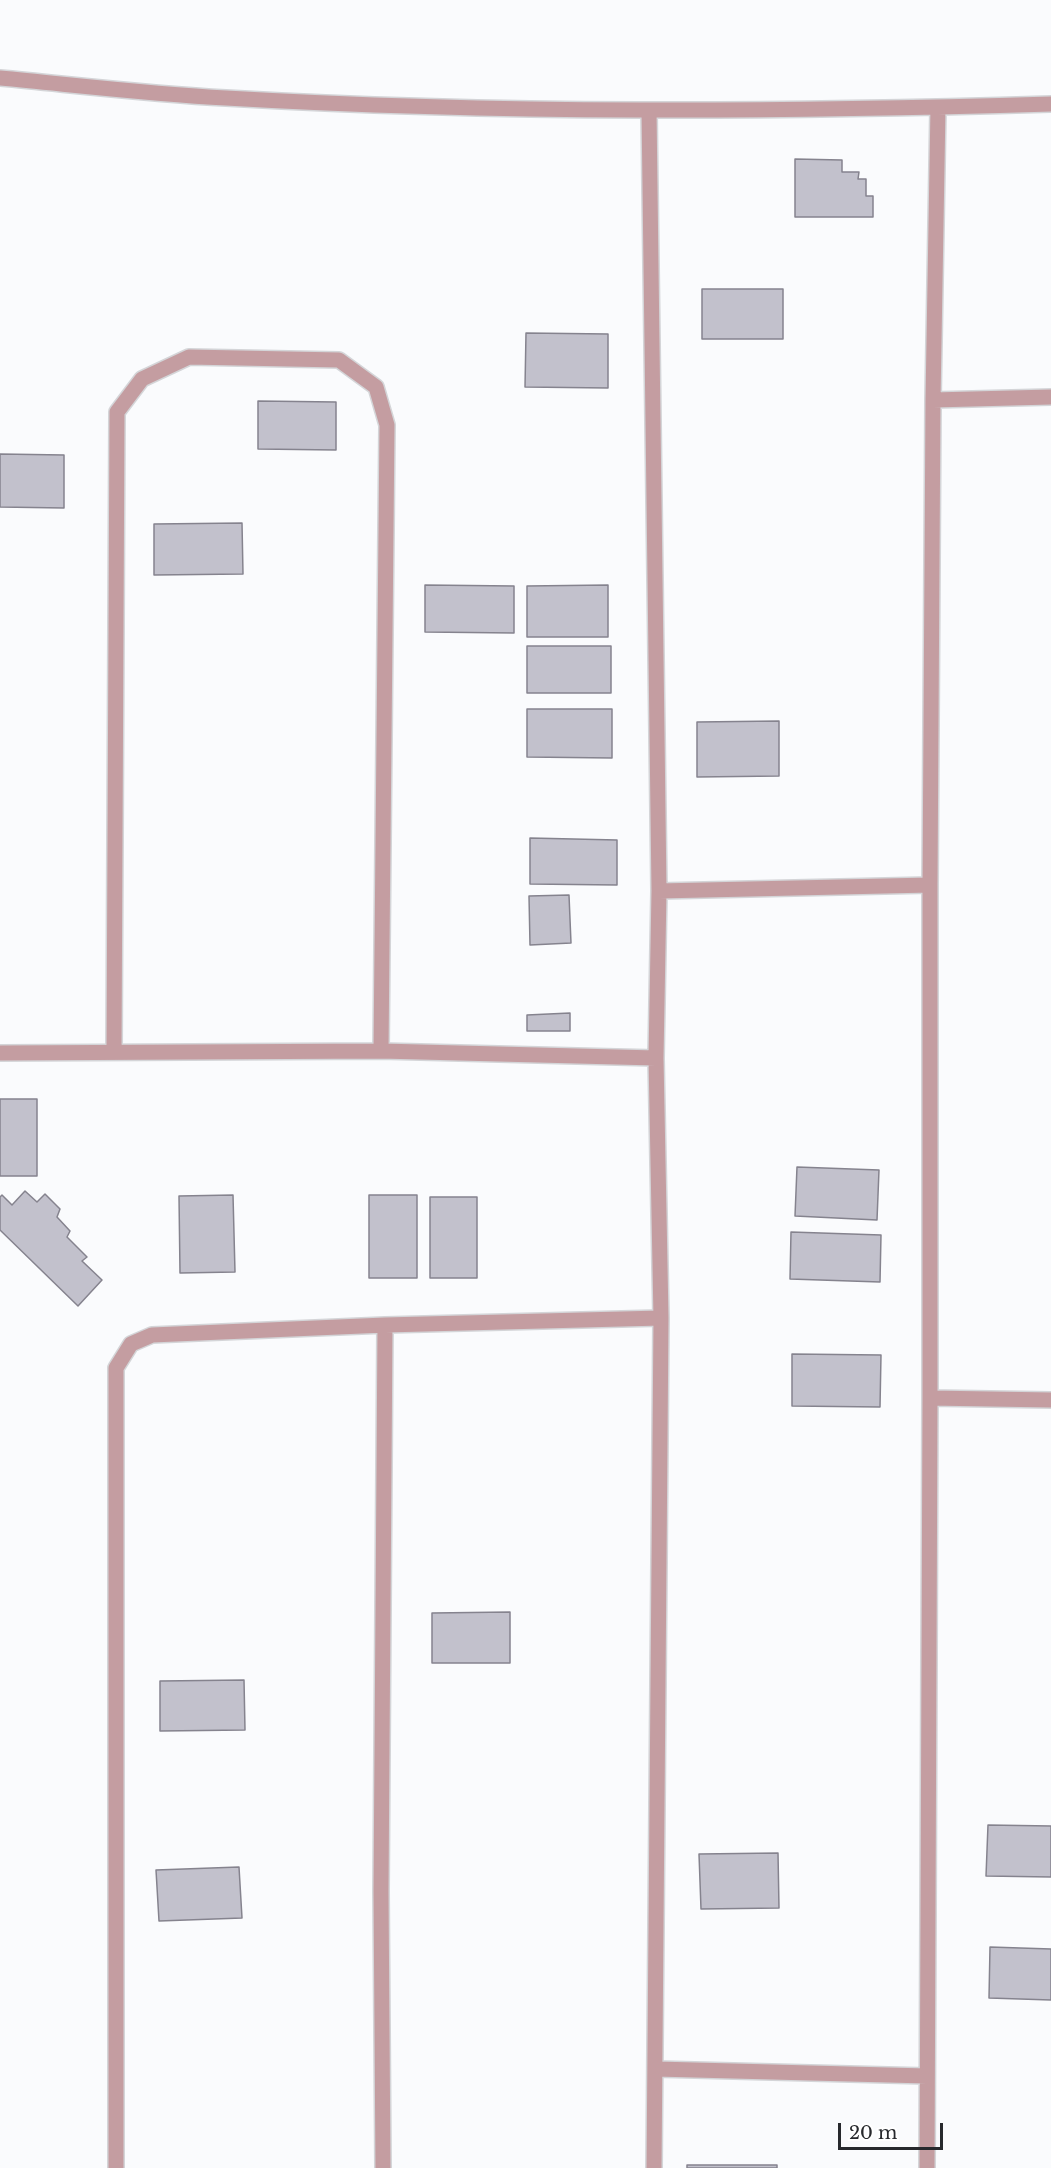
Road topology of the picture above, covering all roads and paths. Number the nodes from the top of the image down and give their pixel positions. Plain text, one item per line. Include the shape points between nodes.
1 (0, 78) edge
2 (1051, 104) edge
3 (939, 107) junction
4 (649, 110) junction
5 (1051, 397) edge
6 (933, 400) junction
7 (930, 885) junction
8 (659, 891) junction
9 (114, 1051) junction
10 (381, 1051) junction
11 (0, 1053) edge
12 (656, 1058) junction
13 (661, 1318) junction
14 (385, 1325) junction
15 (930, 1398) junction
16 (1051, 1400) edge
17 (656, 2070) junction
18 (927, 2076) junction
19 (116, 2168) edge
20 (382, 2168) edge
21 (654, 2168) edge
22 (927, 2168) edge

1 - 4 street via 224,98 460,108
2 - 3 street
3 - 4 street
3 - 6 street
4 - 8 street
5 - 6 street
6 - 7 street
7 - 8 street
7 - 15 street
8 - 12 street
9 - 10 street
9 - 10 street via 117,412 142,379 189,357 339,360 376,387 387,425
9 - 11 street
10 - 12 street
12 - 13 street
13 - 14 street
13 - 17 street
14 - 19 street via 152,1335 131,1344 116,1368
14 - 20 street
15 - 16 street
15 - 18 street
17 - 18 street
17 - 21 street
18 - 22 street

